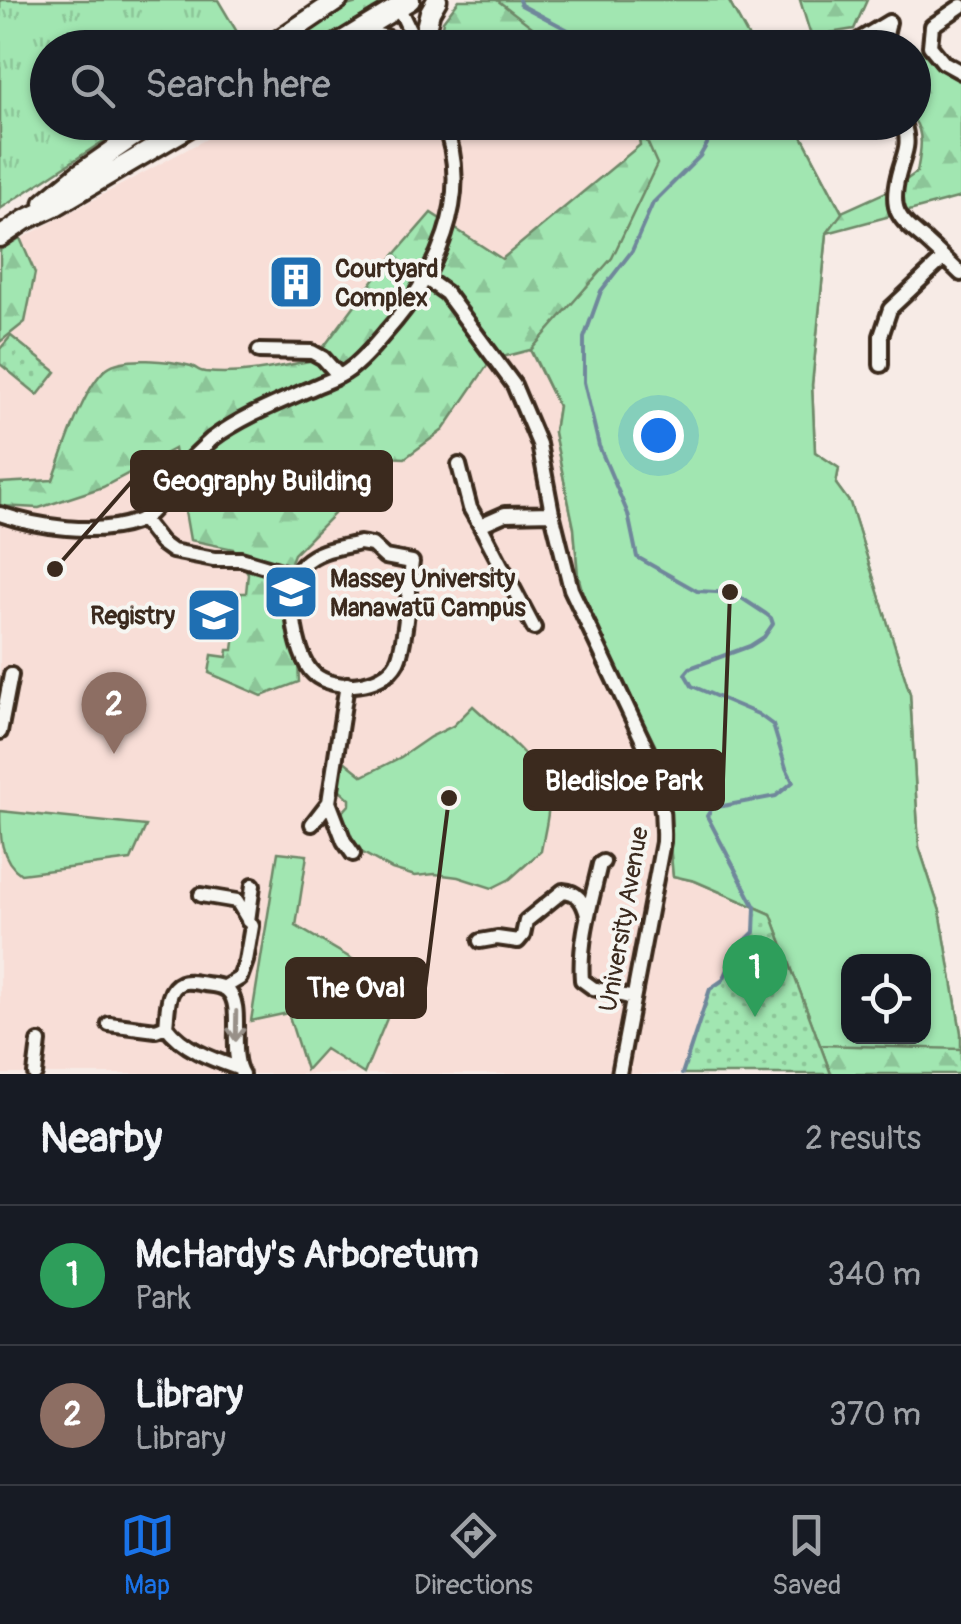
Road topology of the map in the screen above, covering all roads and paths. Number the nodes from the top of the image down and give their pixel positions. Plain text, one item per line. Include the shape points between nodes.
1 (338, 0) edge
2 (437, 0) edge
3 (399, 2) edge
4 (961, 6) edge
5 (294, 30) edge
6 (357, 30) edge
7 (411, 30) edge
8 (424, 30) edge
9 (931, 36) edge
10 (931, 47) edge
11 (961, 72) edge
12 (129, 140) edge
13 (167, 140) edge
14 (448, 140) edge
15 (909, 140) edge
16 (25, 220) junction
17 (0, 237) edge
18 (944, 258) junction
19 (961, 274) edge
20 (426, 278) junction
21 (258, 351) dead end
22 (881, 366) dead end
23 (338, 376) junction
24 (459, 465) dead end
25 (0, 514) edge
26 (552, 514) junction
27 (142, 520) junction
28 (480, 525) junction
29 (295, 575) junction
30 (534, 628) dead end
31 (11, 675) dead end
32 (346, 684) junction
33 (0, 732) edge
34 (328, 802) junction
35 (312, 824) dead end
36 (353, 854) dead end
37 (604, 862) dead end
38 (253, 885) dead end
39 (201, 895) dead end
40 (588, 917) junction
41 (248, 921) junction
42 (480, 942) dead end
43 (225, 987) junction
44 (633, 998) junction
45 (108, 1024) dead end
46 (166, 1026) junction
47 (39, 1042) dead end
48 (240, 1071) edge
49 (35, 1074) edge
50 (619, 1074) edge

1 - 5 main road
2 - 8 main road
3 - 6 main road
3 - 7 street
4 - 9 street via 932,26
10 - 11 street
12 - 16 main road
13 - 16 main road
14 - 20 street via 454,197 443,246
15 - 18 street via 895,188 896,210
16 - 17 main road
18 - 19 street
18 - 22 street via 890,309
20 - 23 street via 384,336
20 - 26 street, University Avenue via 446,294 514,385 538,444
21 - 23 street via 312,352
23 - 27 street via 223,431 185,465
24 - 28 street
25 - 27 street via 83,529
26 - 28 street via 505,514
26 - 44 street, University Avenue via 571,589 650,756 661,794 663,842
27 - 29 street via 172,552 241,559
28 - 30 street
29 - 32 street via 296,635 307,664 324,679
29 - 32 street via 320,551 360,543 412,562 397,662 369,685
31 - 33 street
32 - 34 street
34 - 35 street
34 - 36 street
37 - 40 street
38 - 41 street
39 - 41 street via 236,901
40 - 42 street via 583,902 563,892 526,920 518,942
40 - 44 street via 582,980
41 - 43 street via 246,961 240,978
43 - 46 street via 176,984
43 -> 48 street via 236,1005
44 - 50 street, University Avenue
45 - 46 street
46 - 48 street via 195,1051
47 - 49 street

